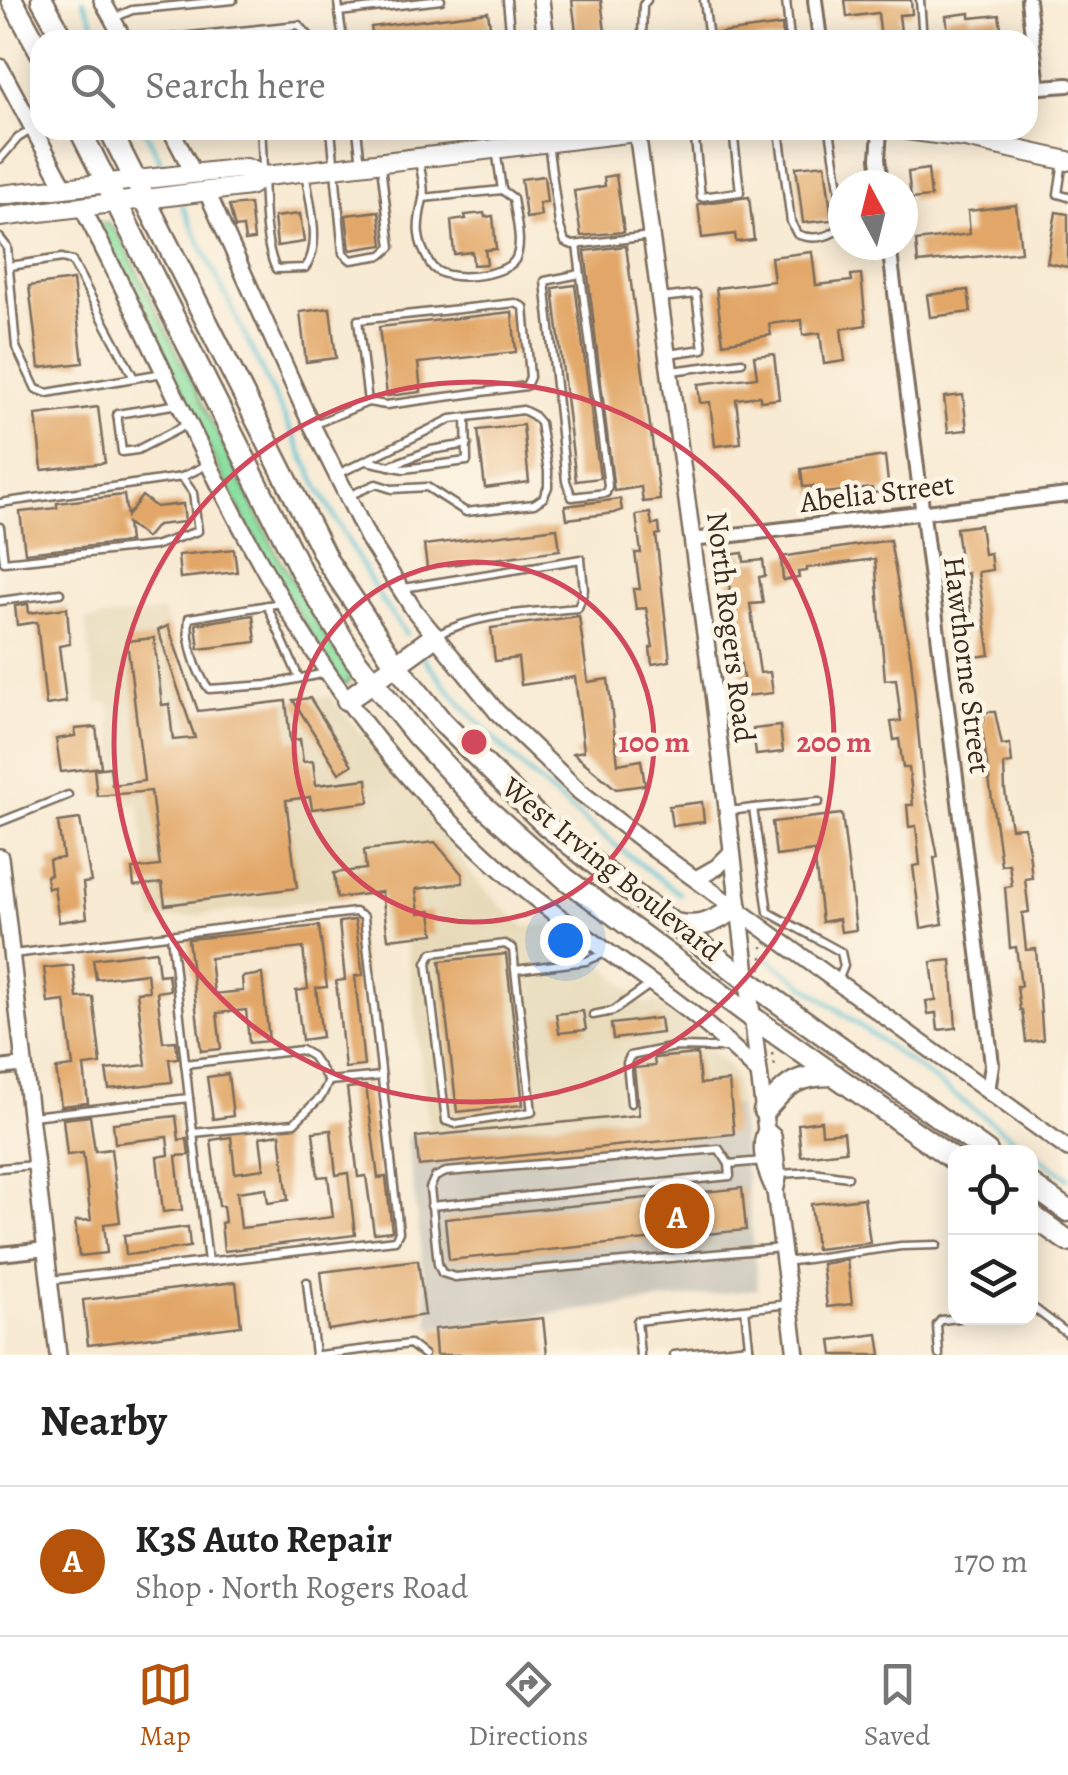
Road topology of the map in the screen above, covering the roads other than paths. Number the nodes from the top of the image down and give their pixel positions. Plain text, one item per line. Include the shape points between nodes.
1 (9, 0) edge
2 (42, 0) edge
3 (102, 0) edge
4 (233, 0) edge
5 (338, 0) edge
6 (441, 0) edge
7 (506, 0) edge
8 (541, 0) edge
9 (647, 0) edge
10 (704, 0) edge
11 (786, 0) edge
12 (815, 0) edge
13 (920, 0) edge
14 (1028, 0) edge
15 (0, 4) edge
16 (340, 12) junction
17 (112, 19) junction
18 (58, 30) edge
19 (118, 30) edge
20 (249, 30) edge
21 (303, 30) edge
22 (342, 30) edge
23 (510, 30) edge
24 (545, 30) edge
25 (642, 30) edge
26 (708, 30) edge
27 (789, 30) edge
28 (819, 30) edge
29 (922, 30) edge
30 (1030, 30) edge
31 (30, 35) edge
32 (0, 67) edge
33 (1068, 85) edge
34 (1038, 88) edge
35 (6, 91) edge
36 (30, 124) edge
37 (30, 130) edge
38 (39, 140) edge
39 (85, 140) edge
40 (115, 140) edge
41 (176, 140) edge
42 (262, 140) edge
43 (332, 140) edge
44 (362, 140) edge
45 (516, 140) edge
46 (554, 140) edge
47 (638, 140) edge
48 (695, 140) edge
49 (733, 140) edge
50 (780, 140) edge
51 (832, 140) edge
52 (879, 140) edge
53 (974, 140) edge
54 (496, 148) junction
55 (419, 158) junction
56 (0, 160) edge
57 (1066, 160) edge
58 (371, 164) junction
59 (336, 168) junction
60 (836, 170) edge
61 (879, 170) edge
62 (305, 172) junction
63 (194, 174) junction
64 (266, 176) junction
65 (65, 188) junction
66 (141, 190) junction
67 (502, 190) junction
68 (207, 192) junction
69 (111, 193) junction
70 (0, 195) edge
71 (1068, 197) edge
72 (424, 198) junction
73 (82, 207) junction
74 (0, 217) edge
75 (828, 235) edge
76 (651, 236) junction
77 (0, 241) edge
78 (576, 245) junction
79 (891, 260) edge
80 (10, 266) junction
81 (580, 274) junction
82 (14, 296) junction
83 (0, 298) edge
84 (660, 298) junction
85 (742, 362) dead end
86 (668, 363) junction
87 (164, 372) junction
88 (134, 378) junction
89 (368, 402) junction
90 (180, 404) junction
91 (466, 417) junction
92 (190, 424) junction
93 (312, 425) junction
94 (468, 444) junction
95 (366, 461) junction
96 (210, 464) junction
97 (388, 467) junction
98 (336, 475) junction
99 (182, 477) junction
100 (1068, 495) edge
101 (347, 496) junction
102 (0, 502) edge
103 (922, 512) junction
104 (0, 526) edge
105 (692, 540) junction
106 (400, 589) junction
107 (60, 594) dead end
108 (0, 602) edge
109 (275, 604) junction
110 (434, 637) junction
111 (396, 665) junction
112 (327, 672) junction
113 (299, 678) junction
114 (373, 682) junction
115 (347, 700) junction
116 (68, 796) dead end
117 (819, 802) dead end
118 (753, 808) junction
119 (726, 812) junction
120 (0, 822) edge
121 (731, 853) junction
122 (0, 858) edge
123 (1, 868) edge
124 (696, 879) junction
125 (737, 908) junction
126 (764, 919) junction
127 (675, 924) junction
128 (171, 934) junction
129 (609, 951) junction
130 (8, 963) edge
131 (515, 970) junction
132 (754, 974) junction
133 (838, 982) junction
134 (652, 984) junction
135 (593, 1015) dead end
136 (752, 1017) junction
137 (733, 1048) junction
138 (185, 1064) junction
139 (24, 1065) junction
140 (0, 1068) edge
141 (768, 1069) junction
142 (382, 1076) junction
143 (835, 1076) junction
144 (328, 1081) junction
145 (988, 1092) junction
146 (189, 1098) junction
147 (631, 1104) dead end
148 (30, 1116) junction
149 (765, 1120) junction
150 (193, 1133) junction
151 (979, 1145) edge
152 (1068, 1149) edge
153 (948, 1155) edge
154 (764, 1160) junction
155 (730, 1164) junction
156 (36, 1165) junction
157 (0, 1168) edge
158 (778, 1174) junction
159 (848, 1177) dead end
160 (1038, 1189) edge
161 (775, 1191) junction
162 (431, 1206) junction
163 (1068, 1210) edge
164 (1038, 1220) edge
165 (1068, 1241) edge
166 (937, 1245) dead end
167 (46, 1249) junction
168 (0, 1254) edge
169 (783, 1255) junction
170 (208, 1262) junction
171 (50, 1280) junction
172 (307, 1282) dead end
173 (790, 1304) junction
174 (744, 1309) junction
175 (1038, 1312) edge
176 (948, 1319) edge
177 (1068, 1334) edge
178 (750, 1351) edge
179 (58, 1355) edge
180 (317, 1355) edge
181 (424, 1355) edge
182 (640, 1355) edge
183 (674, 1355) edge
184 (796, 1355) edge
185 (939, 1355) edge

1 - 15 lane
1 - 31 main road
2 - 18 main road
3 - 17 street
4 - 17 lane via 132,10
5 - 16 lane
6 - 16 lane
7 - 23 lane
8 - 24 street
9 - 25 lane
10 - 26 lane
11 - 27 lane
12 - 28 street
13 - 29 lane
14 - 30 street
16 - 22 lane
17 - 19 street
20 - 21 lane via 299,25
32 - 35 street
33 - 34 street
35 - 36 street
37 - 56 lane
38 - 65 street
39 - 69 main road, West Irving Boulevard
40 - 66 main road, West Irving Boulevard
41 - 63 street
42 - 64 lane
43 - 59 lane
44 - 58 lane
45 - 54 main road
46 - 78 lane via 558,224 565,242
47 - 76 street, North Rogers Road
48 - 49 lane via 701,196 740,192
50 - 75 lane via 797,234
51 - 60 lane
52 - 61 street
53 - 57 main road
54 - 55 main road
54 - 67 lane
55 - 58 main road
55 - 72 lane
57 - 71 lane via 1058,194
58 - 59 main road
58 - 59 lane via 391,246 366,259 344,253
59 - 62 main road
62 - 64 main road
62 - 64 lane via 312,260 288,270 276,269 270,257
63 - 64 main road via 246,168
63 - 66 main road
64 - 68 main road via 249,186
65 - 69 main road
65 - 70 main road
66 - 68 main road
66 - 69 main road
66 - 111 main road, West Irving Boulevard via 311,531
67 - 72 lane
67 - 72 lane via 514,198 518,251 502,272 436,272 420,243
68 - 93 street, West Irving Boulevard
69 - 73 main road
69 - 114 main road, West Irving Boulevard via 284,541
73 - 74 main road
73 - 87 street
76 - 78 lane
76 - 84 street, North Rogers Road
77 - 80 lane
78 - 81 lane
79 - 103 street, Hawthorne Street
80 - 82 lane
80 - 88 lane via 72,261
81 - 81 lane via 608,486 606,493 583,498 572,497 566,482 546,281
82 - 83 lane
82 - 88 lane via 16,347 36,388 47,393
84 - 86 street, North Rogers Road
84 - 86 lane via 696,294 704,349
85 - 86 lane
86 - 105 street, North Rogers Road
87 - 88 lane
87 - 90 street
89 - 89 lane via 526,386 524,307 358,320
89 - 93 lane
90 - 92 street
90 - 92 lane via 117,414 122,452
91 - 94 lane
91 - 95 lane
91 - 101 lane via 523,410 534,415 548,471 543,498 466,512 427,487 376,484
92 - 96 street
93 - 98 street, West Irving Boulevard
94 - 97 lane
94 - 97 lane via 470,457 463,462
95 - 97 lane
95 - 98 lane
96 - 99 lane
96 - 109 street
98 - 101 street, West Irving Boulevard
99 - 102 lane
99 - 104 lane via 193,493 198,531 154,546 4,562
100 - 103 street, Abelia Street
101 - 106 street, West Irving Boulevard
103 - 105 street, Abelia Street
103 - 145 street, Hawthorne Street via 992,1064
105 - 119 street, North Rogers Road
106 - 110 street, West Irving Boulevard
106 - 110 lane via 580,560 584,590 578,608 459,623
107 - 108 lane
109 - 112 street
109 - 113 lane
109 - 113 lane via 190,618 195,661 209,689
110 - 111 main road
110 - 124 street, West Irving Boulevard via 550,766
111 - 114 main road
111 - 127 main road, West Irving Boulevard via 442,723 546,825
112 - 113 lane
112 - 115 street
114 - 115 main road
114 - 136 main road, West Irving Boulevard via 510,831
115 - 129 street via 444,815 527,892
116 - 120 lane
117 - 118 lane
118 - 119 lane
118 - 126 lane
119 - 121 street, North Rogers Road
121 - 124 street
121 - 125 street, North Rogers Road
122 - 123 street
123 - 130 street
124 - 125 street, West Irving Boulevard
125 - 126 street, West Irving Boulevard
125 - 127 main road via 706,926
125 - 132 street, North Rogers Road
126 - 133 street, West Irving Boulevard
126 - 133 lane via 841,952
127 - 132 main road, West Irving Boulevard
128 - 130 lane
128 - 138 lane
128 - 142 lane via 355,912 364,917
129 - 131 lane via 586,961
129 - 134 street
130 - 139 street
131 - 131 lane via 513,949 505,944 432,953 446,1122 532,1112
132 - 136 street, North Rogers Road
132 - 151 main road, West Irving Boulevard
133 - 145 street, West Irving Boulevard
134 - 135 lane via 613,1011
134 - 137 street
136 - 141 street, North Rogers Road
136 - 143 main road, West Irving Boulevard
137 - 141 street
137 - 147 lane via 675,1047 630,1056
138 - 144 lane via 302,1050
138 - 146 lane
139 - 140 street
139 - 148 street
141 - 149 street, North Rogers Road
142 - 144 lane
142 - 170 lane via 395,1240
143 - 149 main road via 808,1075 790,1083
143 - 153 main road, West Irving Boulevard
144 - 150 lane via 294,1123
145 - 152 street, West Irving Boulevard
146 - 148 lane
146 - 150 lane
148 - 156 street
149 - 154 street, North Rogers Road
149 - 158 street, North Rogers Road
150 - 170 lane
154 - 155 lane
154 - 161 street, North Rogers Road
155 - 162 lane via 730,1176
155 - 162 lane via 719,1149 446,1172 430,1188
156 - 157 lane
156 - 167 street
158 - 159 lane
158 - 161 street, North Rogers Road
160 - 163 main road
161 - 169 street, North Rogers Road
162 - 169 lane via 438,1264 455,1277
164 - 165 main road
166 - 169 lane
167 - 168 street
167 - 171 street
169 - 173 street, North Rogers Road
170 - 171 lane
171 - 179 street
172 - 180 lane
173 - 174 lane
173 - 184 street, North Rogers Road
174 - 178 lane
174 - 182 lane via 637,1321
175 - 177 lane
176 - 185 lane via 937,1325
178 - 183 lane
180 - 181 lane via 410,1344

